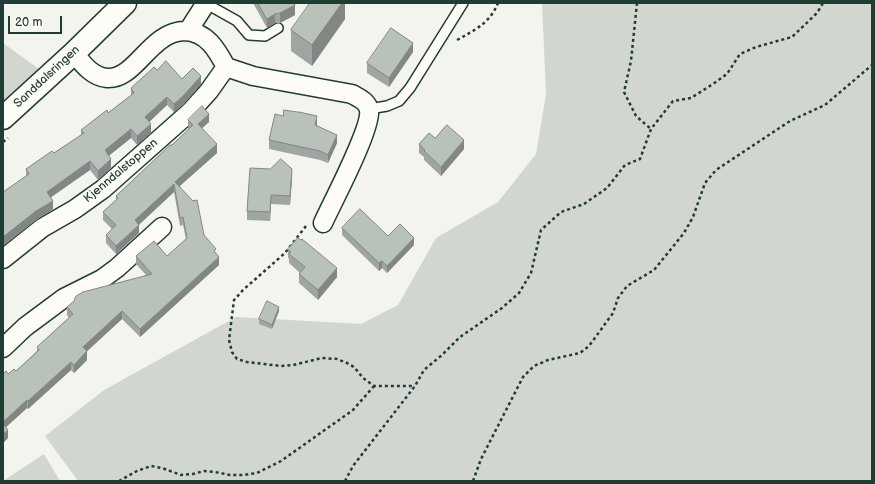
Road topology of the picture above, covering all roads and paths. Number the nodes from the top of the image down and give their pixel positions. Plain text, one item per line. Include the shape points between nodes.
1 (125, 3) edge
2 (205, 3) edge
3 (463, 3) edge
4 (498, 3) edge
5 (637, 3) edge
6 (823, 3) edge
7 (278, 28) dead end
8 (188, 32) junction
9 (436, 47) junction
10 (74, 53) junction
11 (872, 65) edge
12 (226, 67) junction
13 (369, 109) junction
14 (3, 118) edge
15 (651, 129) junction
16 (325, 218) joint
17 (162, 227) dead end
18 (3, 259) edge
19 (3, 348) edge
20 (374, 386) junction
21 (415, 386) junction
22 (119, 481) edge
23 (345, 481) edge
24 (473, 481) edge

1 - 10 main road, Sanddalsringen
2 - 7 lane via 237,21 249,35 265,36
2 - 8 street
3 - 9 lane
4 - 9 path via 491,17 485,22 468,34
5 - 15 path via 631,61 624,92 636,116
6 - 15 path via 817,13 792,37 740,54 727,74 713,84 691,98 673,101
8 - 10 street via 173,33 160,39 117,78 97,76
8 - 12 street via 202,36 210,42
9 - 13 lane via 399,101
10 - 14 main road, Sanddalsringen
11 - 24 path via 825,105 790,122 716,170 705,183 693,217 684,233 654,270 627,286 589,346 580,353 534,366 523,377 481,459
12 - 13 street via 253,76 352,94 365,102
12 - 18 street, Kjenndalstoppen via 190,112 103,189 42,228
13 - 16 street via 370,118 364,136
15 - 21 path via 640,158 626,165 607,188 584,204 561,212 541,230 531,273 519,293 460,337 424,370
16 - 20 path via 318,210 285,253 234,300 229,340 232,352 237,359 247,362 281,366 322,358 337,359 354,367
17 - 19 street via 117,268 102,279 64,298 25,327
20 - 21 path
20 - 22 path via 353,410 281,461 257,473 230,475 204,471 181,475 151,466
21 - 23 path via 353,466

